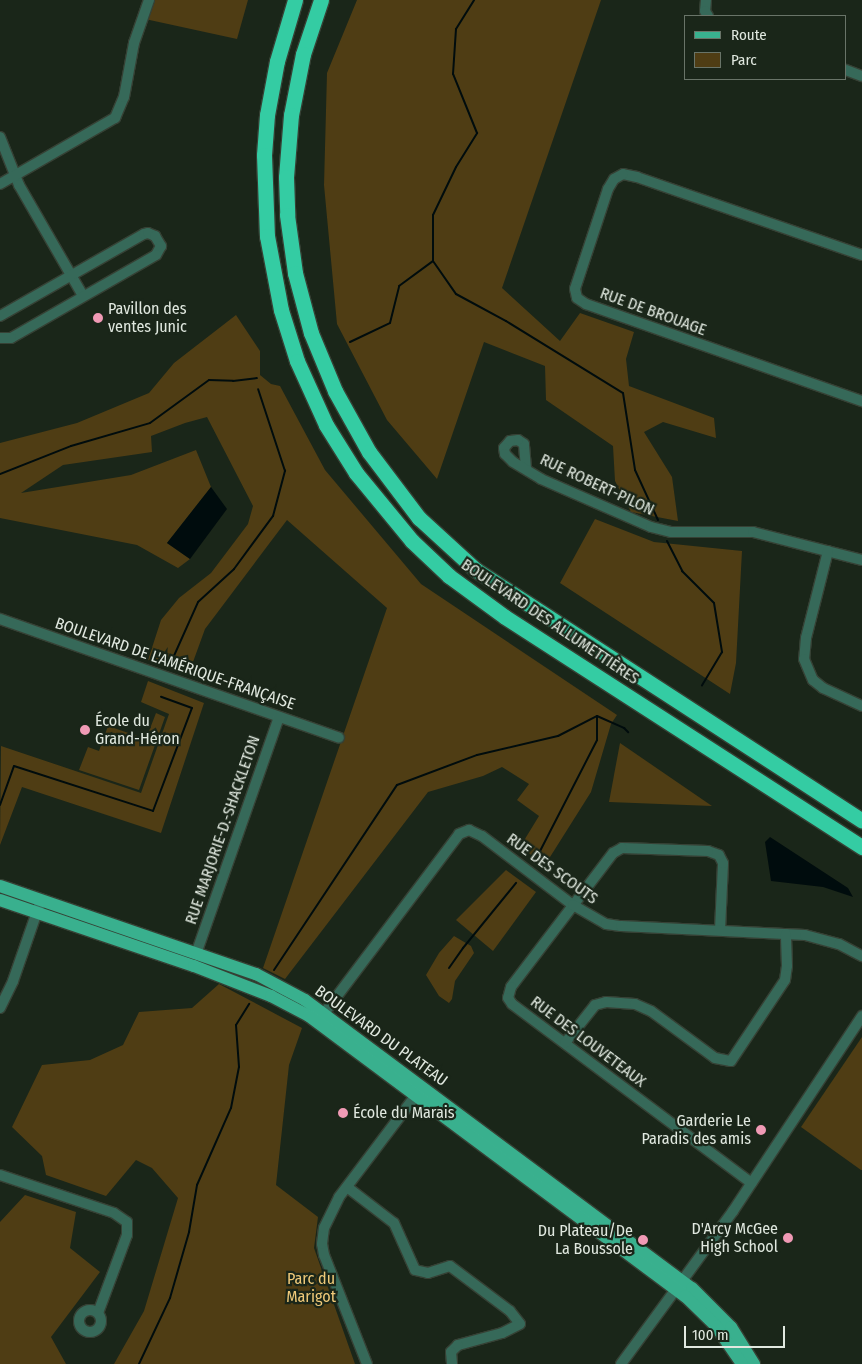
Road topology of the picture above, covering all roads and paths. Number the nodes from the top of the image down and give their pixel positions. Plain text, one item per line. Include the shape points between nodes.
1 (149, 0) edge
2 (296, 0) edge
3 (321, 0) edge
4 (706, 0) edge
5 (707, 15) edge
6 (847, 70) edge
7 (862, 76) edge
8 (0, 137) edge
9 (14, 175) junction
10 (0, 184) edge
11 (862, 254) edge
12 (71, 275) junction
13 (83, 296) junction
14 (0, 316) edge
15 (0, 338) edge
16 (862, 401) edge
17 (526, 468) dead end
18 (828, 551) junction
19 (862, 560) edge
20 (0, 619) edge
21 (862, 706) edge
22 (279, 716) junction
23 (340, 738) dead end
24 (862, 821) edge
25 (862, 847) edge
26 (0, 886) edge
27 (0, 900) edge
28 (41, 900) junction
29 (573, 906) junction
30 (36, 912) junction
31 (720, 930) junction
32 (786, 934) junction
33 (196, 954) junction
34 (862, 956) edge
35 (0, 1008) edge
36 (862, 1016) edge
37 (321, 1017) junction
38 (565, 1043) junction
39 (419, 1091) junction
40 (0, 1175) edge
41 (751, 1183) junction
42 (348, 1187) junction
43 (679, 1285) junction
44 (98, 1313) dead end
45 (367, 1364) edge
46 (452, 1364) edge
47 (621, 1364) edge
48 (742, 1364) edge
49 (754, 1364) edge

1 - 9 street via 134,42 124,97 115,118
2 - 25 highway, BOULEVARD DES ALLUMETTIÈRES via 278,61 266,122 267,236 290,343 319,410 356,473 412,541 449,576 505,617
3 - 24 highway, BOULEVARD DES ALLUMETTIÈRES via 303,54 291,115 286,177 288,215 295,273 311,333 335,391 369,452 419,518 476,570
4 - 5 street
6 - 7 street
8 - 9 street
9 - 10 street
9 - 12 street
11 - 16 street, RUE DE BROUAGE via 637,176 623,174 614,179 608,189 574,289 577,298 586,304
12 - 13 street
12 - 13 street via 144,234 154,236 161,246 156,254
12 - 14 street
13 - 15 street via 11,338
17 - 18 street, RUE ROBERT-PILON via 541,479 658,529 753,532
18 - 19 street, RUE ROBERT-PILON
18 - 21 street via 806,638 804,659 813,680
20 - 22 street, BOULEVARD DE L'AMÉRIQUE-FRANÇAISE
22 - 23 street, BOULEVARD DE L'AMÉRIQUE-FRANÇAISE
22 - 33 street, RUE MARJORIE-D.-SHACKLETON
26 - 28 main road, BOULEVARD DU PLATEAU
27 - 30 main road, BOULEVARD DU PLATEAU
28 - 30 street
28 - 33 main road, BOULEVARD DU PLATEAU
29 - 31 street, RUE DES SCOUTS via 614,925
29 - 31 street, RUE DES LOUVETEAUX via 619,849 708,850 719,855 723,863
29 - 37 street, RUE DES SCOUTS via 482,836 465,830
29 - 38 street, RUE DES LOUVETEAUX via 508,994 512,1004
30 - 35 street via 13,981
30 - 37 main road, BOULEVARD DU PLATEAU via 194,966
31 - 32 street, RUE DES SCOUTS
32 - 34 street, RUE DES SCOUTS via 822,938
32 - 38 street via 785,980 731,1061 715,1058 651,1011 635,1004 606,1002 595,1005
33 - 37 main road, BOULEVARD DU PLATEAU via 256,974
36 - 41 street
37 - 39 main road, BOULEVARD DU PLATEAU
38 - 41 street, RUE DES LOUVETEAUX
39 - 42 street
39 - 43 main road, BOULEVARD DU PLATEAU
40 - 44 street via 114,1213 126,1222 127,1235
41 - 43 street
42 - 45 street via 328,1216 322,1244
42 - 46 street via 394,1223 415,1270 428,1274 450,1266 510,1311 520,1324 502,1333 458,1345 451,1352
43 - 47 street
43 - 48 main road, BOULEVARD DU PLATEAU via 716,1326
43 - 49 main road, BOULEVARD DU PLATEAU via 724,1318

